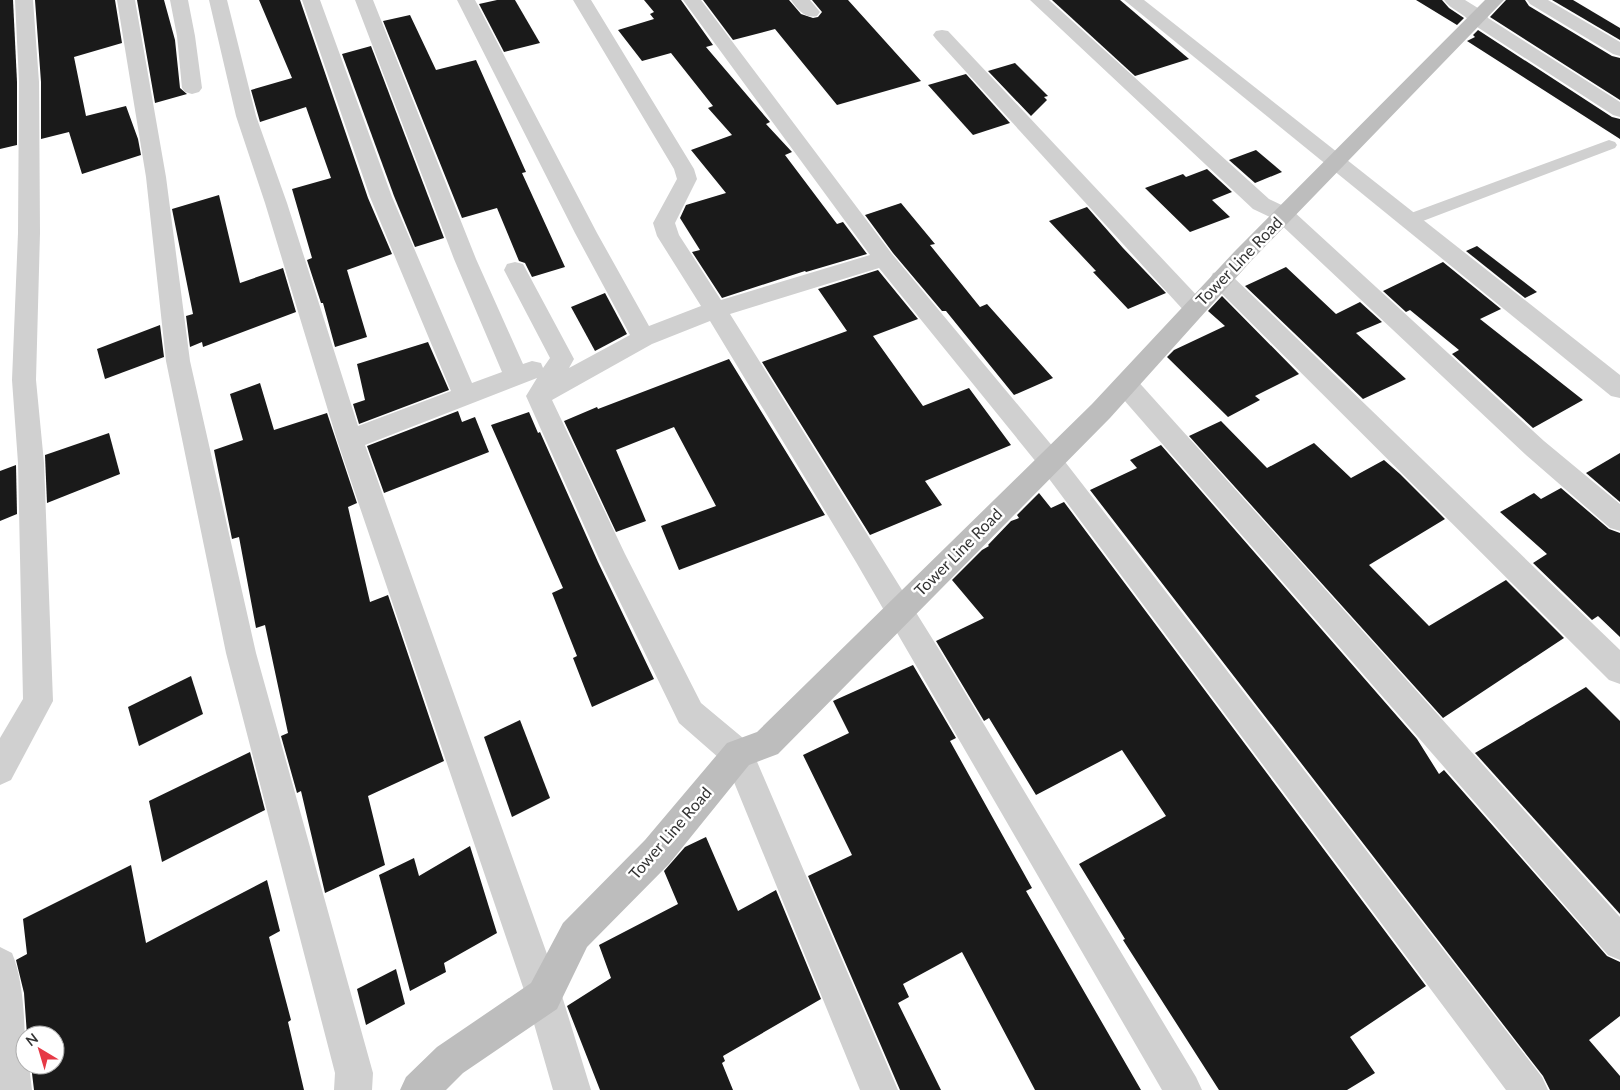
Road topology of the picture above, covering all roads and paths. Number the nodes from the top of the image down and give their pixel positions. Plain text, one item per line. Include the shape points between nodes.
1 (24, 0) edge
2 (126, 0) edge
3 (179, 0) edge
4 (218, 0) edge
5 (311, 0) edge
6 (364, 0) edge
7 (466, 0) edge
8 (582, 0) edge
9 (692, 0) edge
10 (1039, 0) edge
11 (1132, 0) edge
12 (1453, 0) edge
13 (1536, 0) edge
14 (1484, 12) edge
15 (942, 35) dead end
16 (1620, 50) edge
17 (192, 88) dead end
18 (1620, 110) edge
19 (1609, 145) dead end
20 (1336, 162) junction
21 (1284, 215) junction
22 (1409, 220) junction
23 (884, 259) junction
24 (515, 270) dead end
25 (1222, 279) junction
26 (1194, 307) junction
27 (716, 310) junction
28 (644, 338) junction
29 (562, 359) junction
30 (516, 376) junction
31 (1126, 385) junction
32 (1620, 389) edge
33 (466, 396) junction
34 (538, 396) junction
35 (350, 440) junction
36 (1050, 461) junction
37 (1620, 520) edge
38 (899, 610) junction
39 (1620, 670) edge
40 (738, 754) junction
41 (0, 768) edge
42 (1620, 943) edge
43 (0, 965) edge
44 (544, 996) junction
45 (13, 1090) edge
46 (353, 1090) edge
47 (419, 1090) edge
48 (572, 1090) edge
49 (879, 1090) edge
50 (1183, 1090) edge
51 (1529, 1090) edge

1 - 41 street via 29,82 29,233 24,380 31,463 38,701
2 - 46 street via 156,177 178,361 241,653 354,1073
3 - 17 street
4 - 35 street via 246,116
5 - 33 street via 381,198
6 - 30 street via 465,259
7 - 28 street
8 - 27 street via 684,169 687,179 664,223 668,236
9 - 23 street
10 - 21 street via 1261,204
11 - 20 street
12 - 14 street
13 - 16 street
14 - 18 street
14 - 20 street, Tower Line Road
15 - 26 street
19 - 22 lane
20 - 21 street, Tower Line Road
20 - 22 street
21 - 25 street, Tower Line Road
21 - 37 street via 1535,448
22 - 32 street
23 - 27 street
23 - 36 street
24 - 29 street
25 - 26 street, Tower Line Road
25 - 39 street
26 - 31 street, Tower Line Road
27 - 28 street
27 - 38 street
28 - 34 street
29 - 30 street
29 - 34 street
30 - 33 street
31 - 36 street, Tower Line Road
31 - 42 street
33 - 35 street
34 - 40 street via 618,569 690,713
35 - 44 street
36 - 38 street, Tower Line Road
36 - 51 street
38 - 40 street, Tower Line Road via 767,743
38 - 50 street
40 - 44 street, Tower Line Road via 657,852 575,935
40 - 49 street
43 - 45 street
44 - 47 street, Tower Line Road via 450,1060
44 - 48 street

